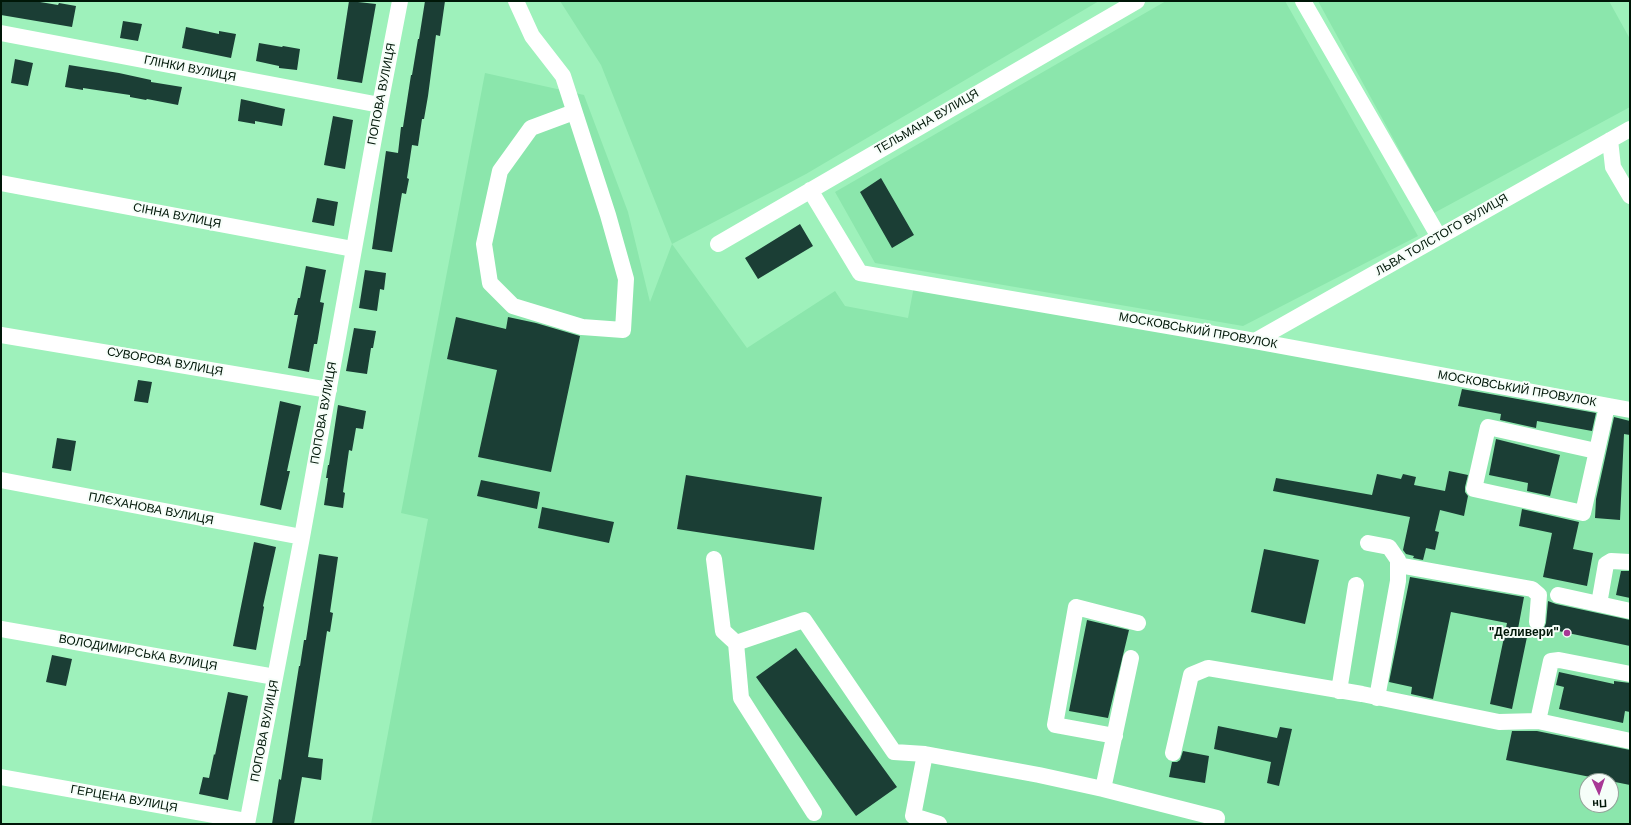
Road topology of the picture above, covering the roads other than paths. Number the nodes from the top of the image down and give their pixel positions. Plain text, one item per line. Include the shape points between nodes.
1 (400, 1) edge
2 (516, 1) edge
3 (1137, 1) edge
4 (1303, 1) edge
5 (1, 33) edge
6 (380, 105) junction
7 (574, 112) junction
8 (1630, 129) edge
9 (1610, 140) junction
10 (1, 183) edge
11 (810, 190) junction
12 (1630, 196) edge
13 (1439, 237) junction
14 (718, 244) dead end
15 (353, 249) junction
16 (1, 335) edge
17 (1255, 341) junction
18 (329, 390) junction
19 (1607, 406) junction
20 (1630, 410) edge
21 (1596, 451) junction
22 (1, 480) edge
23 (302, 537) junction
24 (1368, 543) dead end
25 (714, 559) dead end
26 (1630, 562) edge
27 (1398, 566) junction
28 (1356, 586) dead end
29 (1558, 596) dead end
30 (1599, 604) junction
31 (1630, 611) edge
32 (1537, 622) dead end
33 (1138, 623) dead end
34 (1, 629) edge
35 (736, 643) junction
36 (1131, 658) dead end
37 (1630, 674) edge
38 (275, 677) junction
39 (1339, 691) junction
40 (1378, 698) junction
41 (1538, 721) junction
42 (1115, 736) junction
43 (1630, 741) edge
44 (1173, 753) dead end
45 (925, 754) junction
46 (1, 777) edge
47 (1104, 789) junction
48 (814, 813) dead end
49 (247, 822) edge
50 (939, 824) edge
51 (1216, 824) edge

1 - 6 street, ПОПОВА ВУЛИЦЯ
2 - 7 street via 532,36 563,76
3 - 11 street, ТЕЛЬМАНА ВУЛИЦЯ
4 - 13 street
5 - 6 street, ГЛІНКИ ВУЛИЦЯ
6 - 15 street, ПОПОВА ВУЛИЦЯ
7 - 7 street via 626,279 623,330 582,327 513,306 490,283 484,244 500,171 531,128
8 - 9 street, ЛЬВА ТОЛСТОГО ВУЛИЦЯ
9 - 12 street via 1613,167
9 - 13 street, ЛЬВА ТОЛСТОГО ВУЛИЦЯ
10 - 15 street, СІННА ВУЛИЦЯ
11 - 14 street, ТЕЛЬМАНА ВУЛИЦЯ
11 - 17 street, МОСКОВСЬКИЙ ПРОВУЛОК via 860,273
13 - 17 street, ЛЬВА ТОЛСТОГО ВУЛИЦЯ
15 - 18 street, ПОПОВА ВУЛИЦЯ
16 - 18 street, СУВОРОВА ВУЛИЦЯ
17 - 19 street, МОСКОВСЬКИЙ ПРОВУЛОК
18 - 23 street, ПОПОВА ВУЛИЦЯ
19 - 20 street, МОСКОВСЬКИЙ ПРОВУЛОК
19 - 21 street
21 - 21 street via 1583,513 1474,489 1488,427
22 - 23 street, ПЛЄХАНОВА ВУЛИЦЯ
23 - 38 street, ПОПОВА ВУЛИЦЯ
24 - 27 street via 1389,547 1398,560
25 - 35 street via 723,631
26 - 30 street via 1611,561 1606,564
27 - 32 street via 1532,589 1539,595
27 - 40 street via 1398,581
28 - 39 street
29 - 30 street
30 - 31 street
33 - 42 street via 1076,608 1055,725
34 - 38 street, ВОЛОДИМИРСЬКА ВУЛИЦЯ
35 - 45 street via 804,620 894,752
35 - 48 street via 741,698
36 - 42 street
37 - 41 street via 1560,660 1551,661
38 - 49 street, ПОПОВА ВУЛИЦЯ
39 - 40 street
39 - 44 street via 1208,668 1192,675
40 - 41 street via 1499,722
41 - 43 street
42 - 47 street
45 - 47 street
45 - 50 street via 913,816
46 - 49 street, ГЕРЦЕНА ВУЛИЦЯ
47 - 51 street via 1217,818

